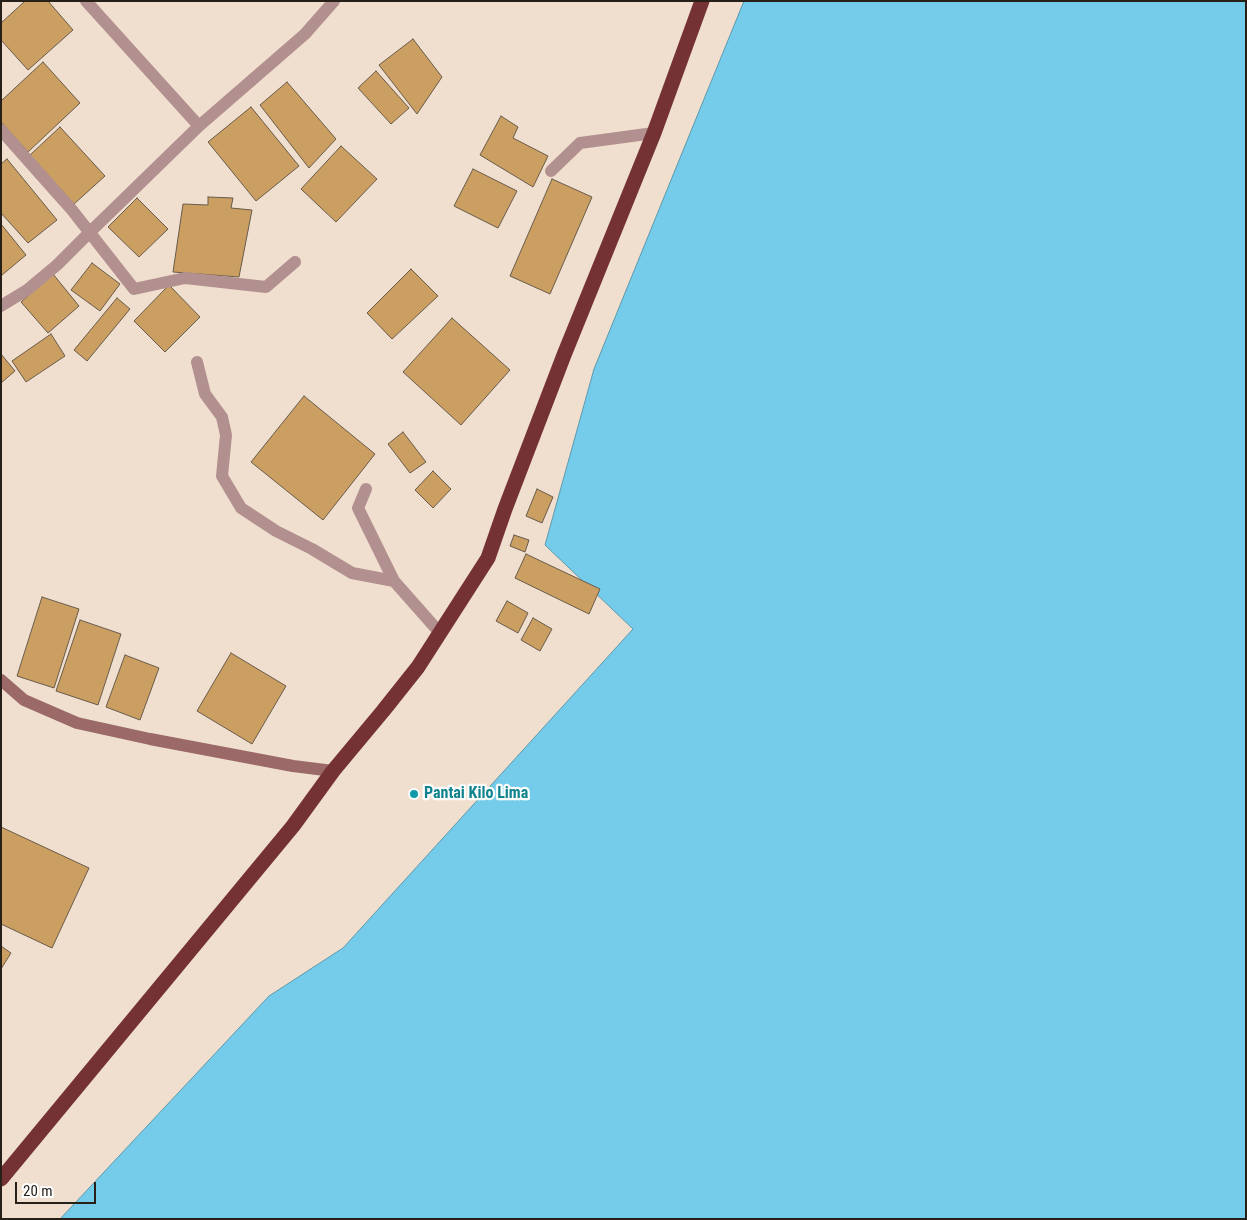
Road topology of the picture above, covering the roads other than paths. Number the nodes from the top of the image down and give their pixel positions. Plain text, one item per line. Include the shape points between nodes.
1 (86, 1) edge
2 (334, 1) edge
3 (702, 1) edge
4 (199, 126) junction
5 (1, 130) edge
6 (654, 133) junction
7 (551, 171) dead end
8 (89, 233) junction
9 (295, 262) dead end
10 (1, 306) edge
11 (197, 362) dead end
12 (366, 489) dead end
13 (394, 581) junction
14 (440, 633) junction
15 (1, 680) edge
16 (333, 771) junction
17 (1, 1179) edge

1 - 4 street
2 - 4 street via 305,34
3 - 6 highway
4 - 8 street
5 - 8 street
6 - 7 street via 580,143
6 - 14 highway via 564,355 488,558
8 - 9 street via 134,289 185,278 266,286
8 - 10 street via 57,266
11 - 13 street via 205,394 222,417 226,435 222,476 241,508 352,573
12 - 13 street via 358,508
13 - 14 street
14 - 16 highway via 418,667
15 - 16 street via 24,700 77,724
16 - 17 highway via 293,826

